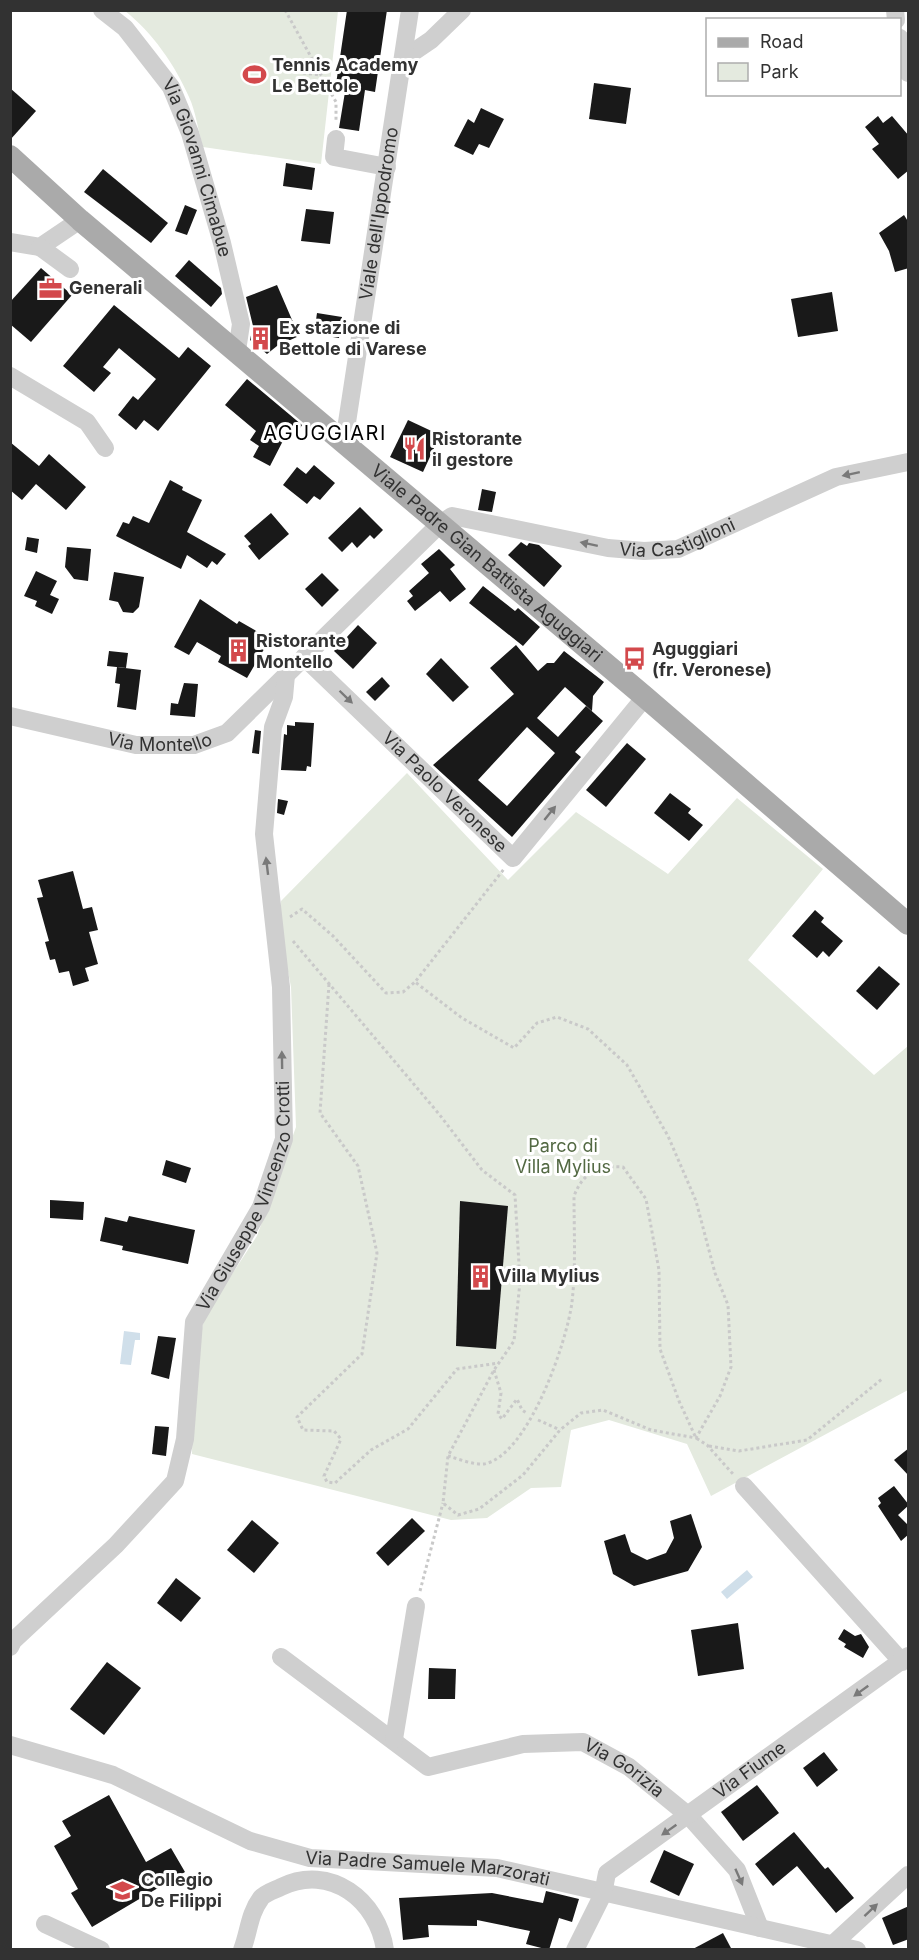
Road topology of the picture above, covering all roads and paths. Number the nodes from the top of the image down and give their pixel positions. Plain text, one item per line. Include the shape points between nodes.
1 (102, 10) edge
2 (285, 10) edge
3 (410, 10) edge
4 (462, 10) edge
5 (901, 42) edge
6 (403, 60) junction
7 (303, 73) dead end
8 (909, 74) edge
9 (321, 75) junction
10 (336, 139) joint
11 (10, 156) edge
12 (387, 167) junction
13 (80, 220) junction
14 (10, 242) edge
15 (40, 247) junction
16 (70, 269) dead end
17 (237, 351) junction
18 (10, 376) edge
19 (344, 442) junction
20 (105, 448) dead end
21 (909, 462) edge
22 (440, 524) junction
23 (304, 657) junction
24 (286, 675) junction
25 (645, 697) junction
26 (10, 716) edge
27 (513, 858) junction
28 (909, 924) edge
29 (290, 927) dead end
30 (291, 938) dead end
31 (329, 982) junction
32 (415, 982) junction
33 (499, 1363) junction
34 (494, 1370) junction
35 (882, 1379) dead end
36 (528, 1414) dead end
37 (538, 1420) dead end
38 (560, 1430) junction
39 (696, 1438) junction
40 (707, 1445) junction
41 (448, 1456) junction
42 (744, 1486) joint
43 (443, 1503) junction
44 (416, 1606) joint
45 (11, 1643) edge
46 (281, 1657) dead end
47 (905, 1659) edge
48 (393, 1739) junction
49 (10, 1745) edge
50 (689, 1816) junction
51 (909, 1875) edge
52 (603, 1894) junction
53 (45, 1924) dead end
54 (760, 1928) junction
55 (833, 1944) junction
56 (101, 1950) edge
57 (242, 1950) edge
58 (385, 1950) edge
59 (575, 1950) edge
60 (857, 1950) edge

1 - 17 street, Via Giovanni Cimabue via 125,28 171,87 190,133 241,324
2 - 9 path
3 - 6 street, Viale dell'Ippodromo
4 - 6 street
5 - 8 street
6 - 12 street, Viale dell'Ippodromo
7 - 9 path
9 - 10 path via 336,102
10 - 12 street via 334,157
11 - 13 main road, Viale Padre Gian Battista Aguggiari
12 - 19 street, Viale dell'Ippodromo
13 - 15 street
13 - 17 main road, Viale Padre Gian Battista Aguggiari
14 - 15 street
15 - 16 street
17 - 19 main road, Viale Padre Gian Battista Aguggiari
18 - 20 street via 87,422
19 - 22 main road, Viale Padre Gian Battista Aguggiari
21 -> 22 street, Via Castiglioni via 836,477 678,549 608,548 452,516
22 - 23 street, Via Montello
22 - 25 main road, Viale Padre Gian Battista Aguggiari
23 - 24 street, Via Montello
23 -> 27 street, Via Paolo Veronese
24 - 26 street, Via Montello via 227,733 194,745 136,745
45 -> 24 street, Via Giuseppe Vincenzo Crotti via 117,1545 175,1481 185,1439 194,1322 261,1207 284,1139 281,987 264,834 273,727 284,697
27 -> 25 street, Via Paolo Veronese
25 - 28 main road, Viale Padre Gian Battista Aguggiari
27 - 32 path
29 - 32 path via 290,915 302,909 386,993 403,992
30 - 31 path
31 - 33 path via 482,1170 515,1195 520,1282 514,1341
31 - 33 path via 320,1113 358,1166 377,1254 362,1354 297,1417 303,1430 334,1431 341,1439 324,1476 327,1482 336,1483 371,1450 408,1429 457,1369
32 - 39 path via 462,1018 514,1048 537,1023 557,1017 588,1029 627,1065 668,1136 696,1201 715,1273 728,1305 731,1366 720,1396
33 - 34 path
34 - 36 path via 501,1393 498,1414 502,1419 517,1399
34 - 41 path
35 - 40 path via 807,1440 739,1451
37 - 38 path
38 - 39 path via 581,1413 603,1410 651,1430
38 - 43 path via 523,1475 478,1509 458,1515
39 - 40 path
39 - 41 path via 660,1349 659,1270 646,1199 623,1167 612,1166 586,1175 574,1196 572,1304 529,1425 511,1449 496,1460 476,1464
40 - 42 path
41 - 43 path
42 - 47 street
43 - 44 path
44 - 48 street
46 - 48 street, Via Gorizia
47 -> 50 street, Via Fiume
48 - 50 street, Via Gorizia via 428,1767 523,1744 583,1742 629,1767
49 - 52 street, Via Padre Samuele Marzorati via 113,1776 250,1840 310,1858 497,1868
50 -> 52 street, Via Fiume via 607,1873
50 -> 54 street, Via Gorizia via 737,1870
55 -> 51 street
52 - 54 street, Via Padre Samuele Marzorati
52 - 59 street, Via Fiume
53 - 56 street
54 - 55 street, Via Padre Samuele Marzorati
55 - 60 street, Via Padre Samuele Marzorati
57 - 58 street via 248,1920 262,1896 297,1879 322,1880 344,1887 367,1905 382,1930

